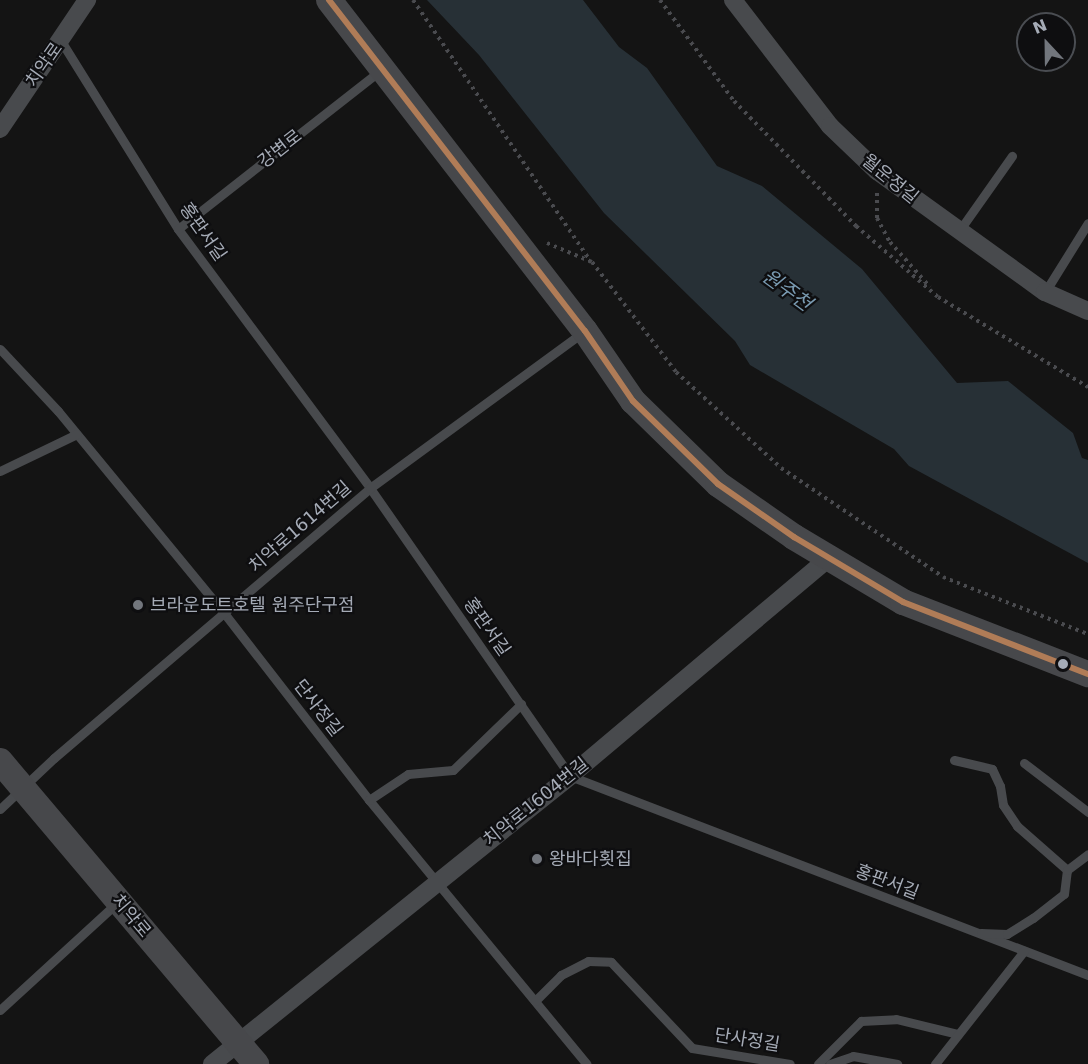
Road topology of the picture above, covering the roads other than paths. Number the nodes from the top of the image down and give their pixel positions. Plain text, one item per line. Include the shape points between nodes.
1 (87, 0) edge
2 (329, 0) edge
3 (734, 0) edge
4 (61, 41) junction
5 (382, 69) junction
6 (0, 129) edge
7 (1012, 156) dead end
8 (1088, 223) edge
9 (178, 229) junction
10 (959, 231) junction
11 (1045, 292) junction
12 (1088, 311) edge
13 (585, 331) junction
14 (0, 349) edge
15 (77, 434) junction
16 (0, 471) edge
17 (370, 488) junction
18 (830, 557) junction
19 (224, 613) junction
20 (1088, 674) edge
21 (521, 704) junction
22 (954, 760) dead end
23 (0, 761) edge
24 (1024, 763) dead end
25 (570, 776) junction
26 (23, 789) junction
27 (369, 800) junction
28 (0, 809) edge
29 (1088, 812) edge
30 (1088, 854) edge
31 (1067, 870) junction
32 (438, 880) junction
33 (119, 902) junction
34 (970, 932) junction
35 (1024, 951) junction
36 (1088, 975) edge
37 (535, 1001) junction
38 (0, 1010) edge
39 (958, 1035) junction
40 (238, 1042) junction
41 (212, 1064) edge
42 (256, 1064) edge
43 (587, 1064) edge
44 (790, 1064) edge
45 (818, 1064) edge
46 (830, 1064) edge
47 (897, 1064) edge
48 (935, 1064) edge

1 - 4 street, 치악로
2 - 5 street
3 - 10 street, 월운정길 via 830,126 877,171
4 - 6 street, 치악로
4 - 9 lane, 홍판서길
5 - 9 lane, 강변로
5 - 13 street
7 - 10 lane
8 - 11 lane
9 - 17 lane, 홍판서길
10 - 11 street, 월운정길
11 - 12 street, 월운정길
13 - 17 lane, 치악로1614번길
13 - 18 street via 633,401 718,484
14 - 15 lane, 단사정길
15 - 16 lane
15 - 19 lane, 단사정길
17 - 19 lane, 치악로1614번길
17 - 21 lane, 홍판서길
18 - 20 street via 903,602
18 - 25 street, 치악로1604번길
19 - 26 lane, 치악로1614번길
19 - 27 lane, 단사정길
21 - 25 lane, 홍판서길
21 - 27 lane via 469,759 453,770 408,774
22 - 31 lane via 992,769 1003,805 1017,826
23 - 26 street, 치악로
24 - 29 lane
25 - 32 street, 치악로1604번길
25 - 34 lane, 홍판서길
26 - 28 lane
26 - 33 street, 치악로
27 - 32 lane, 단사정길
30 - 31 lane
31 - 34 lane via 1064,894 1033,918 1006,934
32 - 37 lane, 단사정길
32 - 40 street, 치악로1604번길
33 - 38 lane
33 - 40 street, 치악로
34 - 35 lane, 홍판서길
35 - 36 lane, 홍판서길
35 - 39 lane
37 - 43 lane, 단사정길
37 - 44 lane, 단사정길 via 561,975 588,961 611,962 692,1048
39 - 45 lane via 896,1018 861,1022
39 - 48 lane
40 - 41 street
40 - 42 street, 치악로
46 - 47 lane via 853,1056

